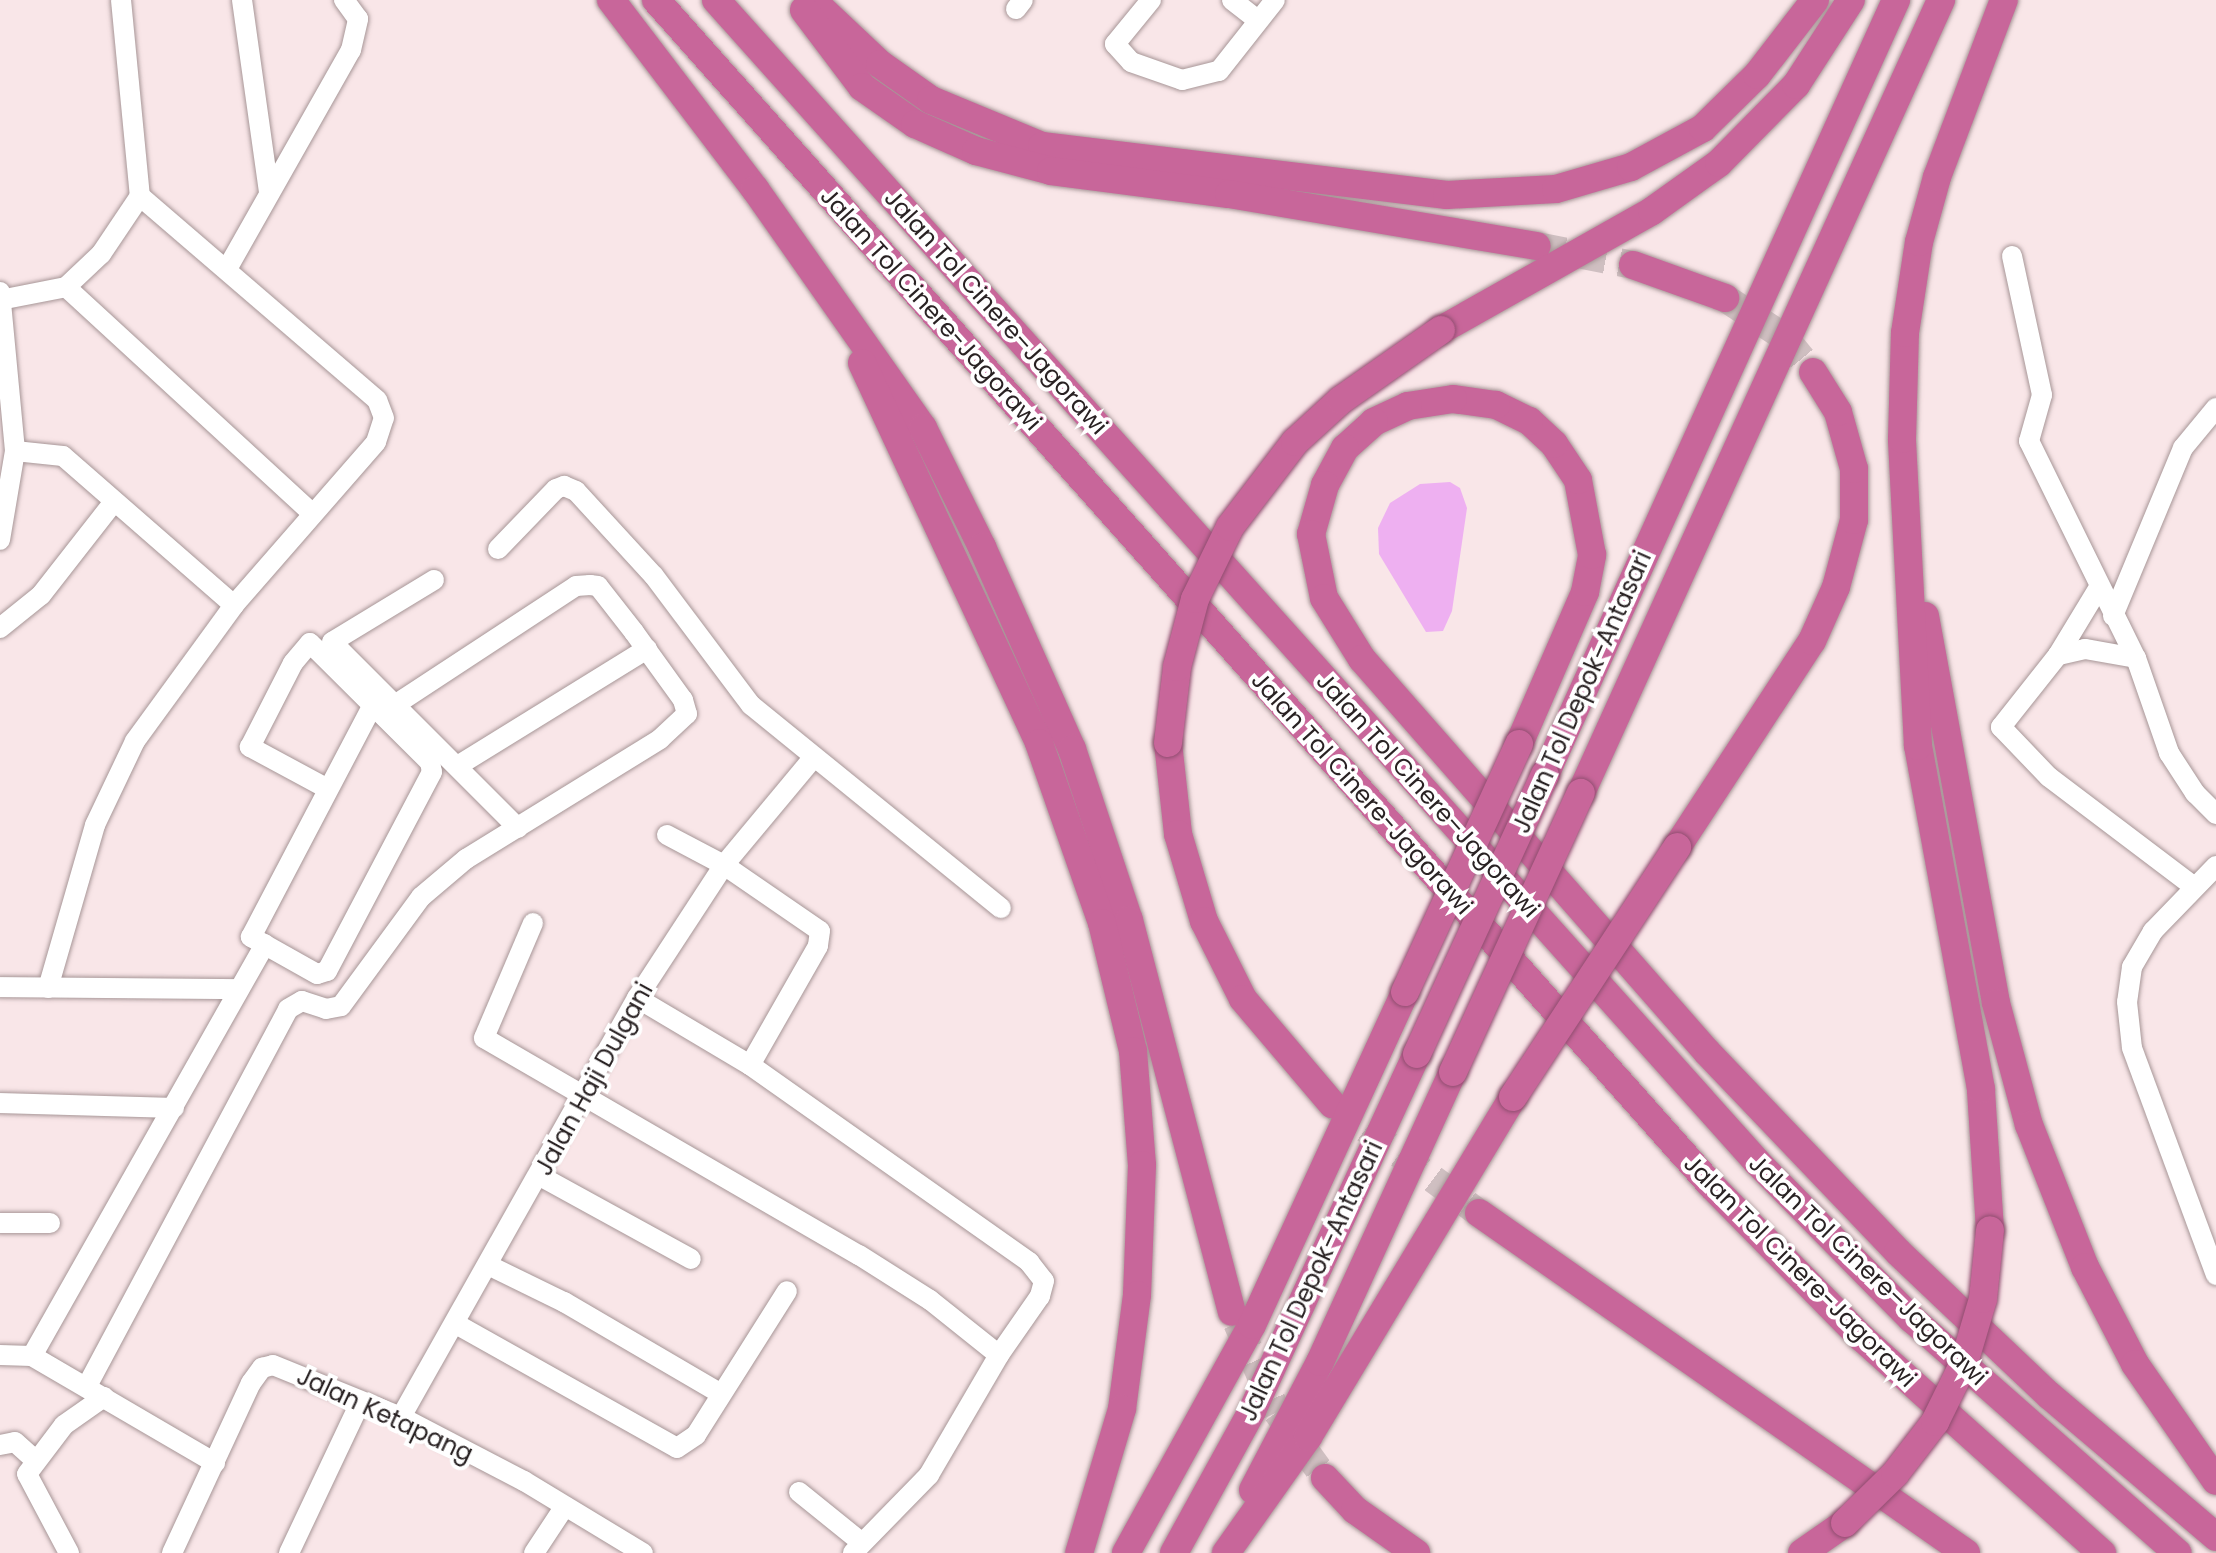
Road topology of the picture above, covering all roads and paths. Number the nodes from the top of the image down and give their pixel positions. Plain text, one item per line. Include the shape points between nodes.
1 (121, 0) edge
2 (242, 0) edge
3 (344, 0) edge
4 (611, 0) edge
5 (656, 0) edge
6 (716, 0) edge
7 (797, 0) edge
8 (812, 0) edge
9 (1151, 0) edge
10 (1232, 0) edge
11 (1275, 0) edge
12 (1815, 0) edge
13 (1851, 0) edge
14 (1896, 0) edge
15 (1941, 0) edge
16 (2004, 0) edge
17 (1258, 20) junction
18 (269, 191) junction
19 (140, 196) junction
20 (1537, 246) tunnel mouth
21 (2012, 256) dead end
22 (1633, 265) tunnel mouth
23 (227, 269) junction
24 (66, 287) junction
25 (0, 292) edge
26 (1725, 298) tunnel mouth
27 (0, 300) edge
28 (832, 300) junction
29 (1813, 372) tunnel mouth
30 (2216, 408) edge
31 (6, 409) edge
32 (15, 451) junction
33 (1903, 493) junction
34 (113, 503) junction
35 (313, 514) junction
36 (0, 540) edge
37 (498, 549) dead end
38 (434, 580) dead end
39 (2098, 589) junction
40 (234, 605) junction
41 (2113, 616) junction
42 (0, 628) edge
43 (647, 649) junction
44 (2058, 655) junction
45 (2136, 658) junction
46 (398, 703) junction
47 (373, 705) junction
48 (813, 758) junction
49 (459, 765) junction
50 (328, 789) junction
51 (2216, 814) edge
52 (518, 828) junction
53 (667, 835) dead end
54 (724, 865) junction
55 (2216, 866) edge
56 (2193, 886) junction
57 (1001, 908) dead end
58 (533, 923) dead end
59 (265, 944) junction
60 (0, 987) edge
61 (48, 988) junction
62 (239, 989) junction
63 (637, 998) junction
64 (750, 1065) junction
65 (586, 1096) junction
66 (0, 1103) edge
67 (1332, 1104) tunnel mouth
68 (174, 1108) junction
69 (540, 1176) junction
70 (1479, 1213) tunnel mouth
71 (0, 1223) edge
72 (50, 1223) dead end
73 (691, 1259) dead end
74 (488, 1265) junction
75 (2216, 1275) edge
76 (787, 1291) dead end
77 (1232, 1312) tunnel mouth
78 (456, 1324) junction
79 (0, 1355) edge
80 (999, 1355) junction
81 (32, 1356) junction
82 (95, 1392) junction
83 (720, 1393) junction
84 (360, 1403) junction
85 (401, 1417) junction
86 (0, 1445) edge
87 (34, 1459) junction
88 (215, 1463) junction
89 (1325, 1478) tunnel mouth
90 (2216, 1481) edge
91 (799, 1492) dead end
92 (565, 1506) junction
93 (80, 1532) dead end
94 (2216, 1537) edge
95 (857, 1548) edge
96 (69, 1553) edge
97 (172, 1553) edge
98 (289, 1553) edge
99 (534, 1553) edge
100 (643, 1553) edge
101 (1079, 1553) edge
102 (1126, 1553) edge
103 (1174, 1553) edge
104 (1220, 1553) edge
105 (1226, 1553) edge
106 (1416, 1553) edge
107 (1802, 1553) edge
108 (1966, 1553) edge
109 (2102, 1553) edge
110 (2177, 1553) edge

1 - 19 street
2 - 18 street
3 - 18 street via 356,14 357,35
4 - 28 highway
5 - 109 highway, Jalan Tol Cinere-Jagorawi via 1711,1185 1872,1347
6 - 110 highway, Jalan Tol Cinere–Jagorawi via 1757,1162 1912,1319
7 - 20 highway via 862,87 915,124 976,151 1051,171 1229,194
8 - 12 highway via 880,64 931,100 1042,146 1447,195 1556,189 1631,167 1703,128 1757,75
9 - 17 street via 1115,44 1131,62 1182,80 1219,71
10 - 17 street
11 - 17 street
13 - 67 highway, bridge via 1796,85 1719,163 1652,211 1441,330 1341,400 1295,442 1230,527 1195,599 1177,667 1168,743 1178,834 1204,921 1243,999
14 - 103 highway, Jalan Tol Depok–Antasari, bridge via 1252,1411
15 - 104 highway, Jalan Tol Depok–Antasari, bridge via 1320,1362
16 - 33 highway via 1937,177 1919,242 1905,333
18 - 23 street
19 - 23 street
19 - 24 street via 101,254
21 - 39 street via 2042,395 2029,441
22 - 26 highway
23 - 35 street via 382,406 376,442
24 - 27 street
24 - 35 street
25 - 27 street
27 - 31 street
28 - 77 highway via 923,428 1072,749 1129,920
28 - 101 highway via 1039,743 1102,923 1133,1051 1142,1165 1137,1295 1122,1409
29 - 105 highway, bridge via 1838,412 1854,469 1854,520 1836,587 1812,641 1513,1097 1308,1437
30 - 41 street via 2183,448
31 - 32 street
32 - 34 street via 63,456
32 - 36 street
33 - 90 highway via 1996,1003 2029,1125 2085,1267 2128,1350
33 - 107 highway, bridge via 1918,746 1981,1089 1990,1230 1983,1299 1935,1422 1895,1474 1845,1523
34 - 40 street
34 - 42 street via 41,595
35 - 40 street
37 - 48 street via 556,489 576,491 654,576 731,685
38 - 46 street via 332,642
39 - 41 street
39 - 44 street
40 - 61 street via 164,697 112,783 82,860
41 - 45 street
43 - 46 street via 598,586 576,586
43 - 49 street
43 - 52 street via 683,700 684,723
44 - 45 street via 2085,649
44 - 56 street via 2001,727 2049,777
45 - 51 street via 2169,753
46 - 49 street
47 - 50 street
47 - 50 street via 310,643 293,663 250,747
47 - 59 street via 430,762 432,772 327,971 317,974
48 - 54 street, Jalan Haji Dulgani
48 - 57 street
49 - 52 street
50 - 59 street via 251,937
52 - 82 street via 466,859 421,897 341,1006 326,1009 302,1001 288,1009
53 - 54 street
54 - 63 street, Jalan Haji Dulgani
54 - 64 street via 820,931 818,946
55 - 56 street
56 - 75 street via 2153,931 2132,967 2127,1002 2132,1048
58 - 65 street via 484,1038
59 - 62 street
60 - 61 street
61 - 62 street
62 - 68 street
63 - 64 street
63 - 65 street, Jalan Haji Dulgani
64 - 80 street via 1040,1272 1040,1296
65 - 69 street, Jalan Haji Dulgani
65 - 80 street via 859,1255 930,1300
66 - 68 street
68 - 81 street via 101,1226
69 - 73 street
69 - 74 street, Jalan Haji Dulgani
70 - 108 highway
71 - 72 street
74 - 78 street, Jalan Haji Dulgani
74 - 83 street via 564,1302
76 - 83 street
78 - 83 street via 677,1448 696,1435
78 - 85 street, Jalan Haji Dulgani
79 - 81 street
80 - 95 street via 929,1475
81 - 82 street
82 - 87 street
82 - 88 street
84 - 85 street, Jalan Ketapang
84 - 88 street, Jalan Ketapang via 267,1365 255,1375
84 - 98 street
85 - 92 street, Jalan Ketapang
86 - 87 street via 15,1442
87 - 96 street via 27,1474
88 - 97 street, Jalan Ketapang
89 - 106 highway via 1355,1510
91 - 95 street
92 - 99 street
92 - 100 street, Jalan Ketapang
93 - 96 street
94 - 102 highway, bridge via 2050,1396 1898,1252 1707,1052 1362,659 1324,598 1311,534 1325,485 1345,448 1374,422 1408,406 1453,399 1496,405 1529,421 1554,444 1578,480 1592,555 1585,592 1519,744 1405,992 1252,1325

